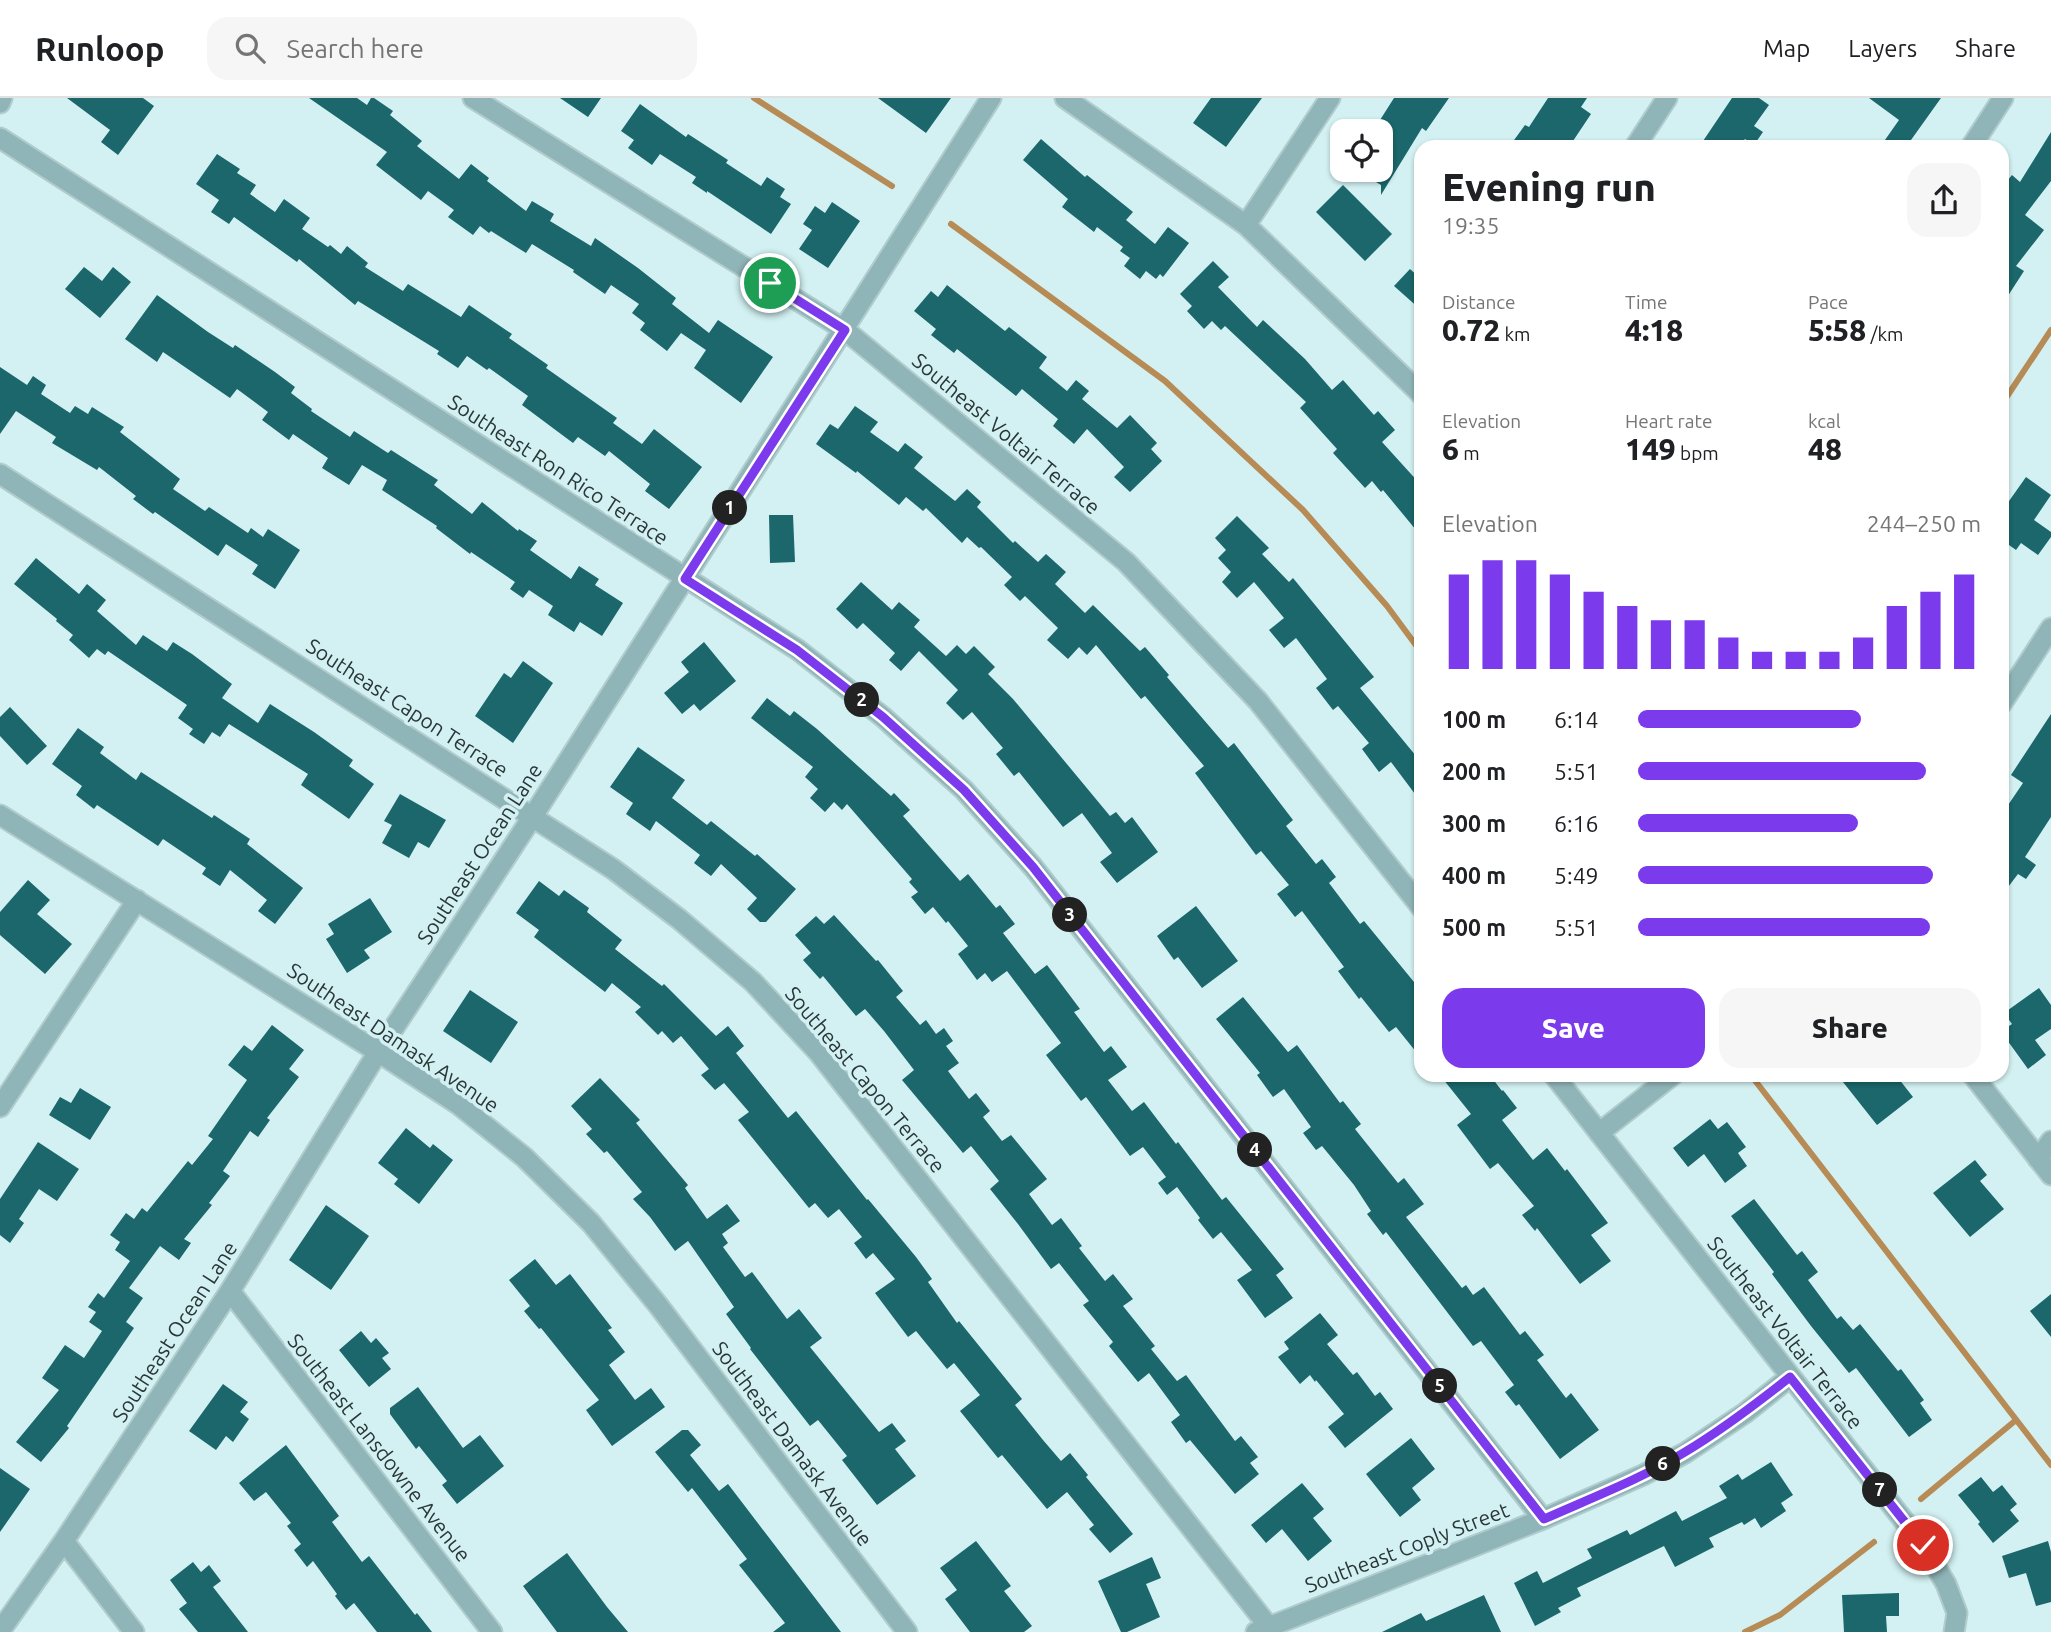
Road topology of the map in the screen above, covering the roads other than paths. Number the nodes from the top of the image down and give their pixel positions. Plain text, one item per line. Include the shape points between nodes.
1 (2, 98) edge
2 (473, 98) edge
3 (991, 98) edge
4 (1065, 98) edge
5 (1330, 98) edge
6 (1667, 98) edge
7 (2003, 98) edge
8 (0, 103) edge
9 (0, 138) edge
10 (1640, 140) edge
11 (1976, 140) edge
12 (1245, 225) junction
13 (845, 330) junction
14 (1414, 387) edge
15 (0, 474) edge
16 (685, 579) junction
17 (2051, 628) edge
18 (2009, 692) edge
19 (0, 815) edge
20 (533, 816) junction
21 (1414, 898) edge
22 (136, 900) junction
23 (378, 1052) junction
24 (1559, 1082) edge
25 (1664, 1082) edge
26 (1978, 1082) edge
27 (0, 1107) edge
28 (1599, 1133) junction
29 (2051, 1140) edge
30 (2038, 1159) junction
31 (2051, 1175) edge
32 (230, 1291) junction
33 (1790, 1377) junction
34 (1544, 1519) junction
35 (64, 1542) junction
36 (1262, 1629) edge
37 (0, 1631) edge
38 (134, 1632) edge
39 (492, 1632) edge
40 (907, 1632) edge
41 (1954, 1632) edge

1 - 8 street
2 - 13 street, Southeast Voltair Terrace
3 - 13 street, Southeast Ocean Lane
4 - 12 street
5 - 12 street
6 - 10 street
7 - 11 street
9 - 16 street, Southeast Ron Rico Terrace
12 - 14 street
13 - 16 street, Southeast Ocean Lane
13 - 21 street, Southeast Voltair Terrace via 1126,562 1258,701
15 - 20 street, Southeast Capon Terrace
16 - 20 street, Southeast Ocean Lane
16 - 34 street, Southeast Ron Rico Terrace via 797,650 883,717 964,790 1033,867
17 - 18 street
19 - 22 street, Southeast Damask Avenue
20 - 23 street, Southeast Ocean Lane
20 - 36 street, Southeast Capon Terrace via 679,919 753,982 818,1052
22 - 23 street, Southeast Damask Avenue
22 - 27 street
23 - 32 street, Southeast Ocean Lane
23 - 40 street, Southeast Damask Avenue via 458,1104 524,1157 591,1223
24 - 28 street, Southeast Voltair Terrace
25 - 28 street
26 - 30 street
28 - 33 street, Southeast Voltair Terrace
29 - 30 street
30 - 31 street
32 - 35 street, Southeast Ocean Lane
32 - 39 street, Southeast Lansdowne Avenue
33 - 34 street, Southeast Coply Street via 1685,1452
33 - 41 street, Southeast Voltair Terrace via 1923,1545 1957,1613
34 - 36 street, Southeast Coply Street
35 - 37 street, Southeast Ocean Lane
35 - 38 street

